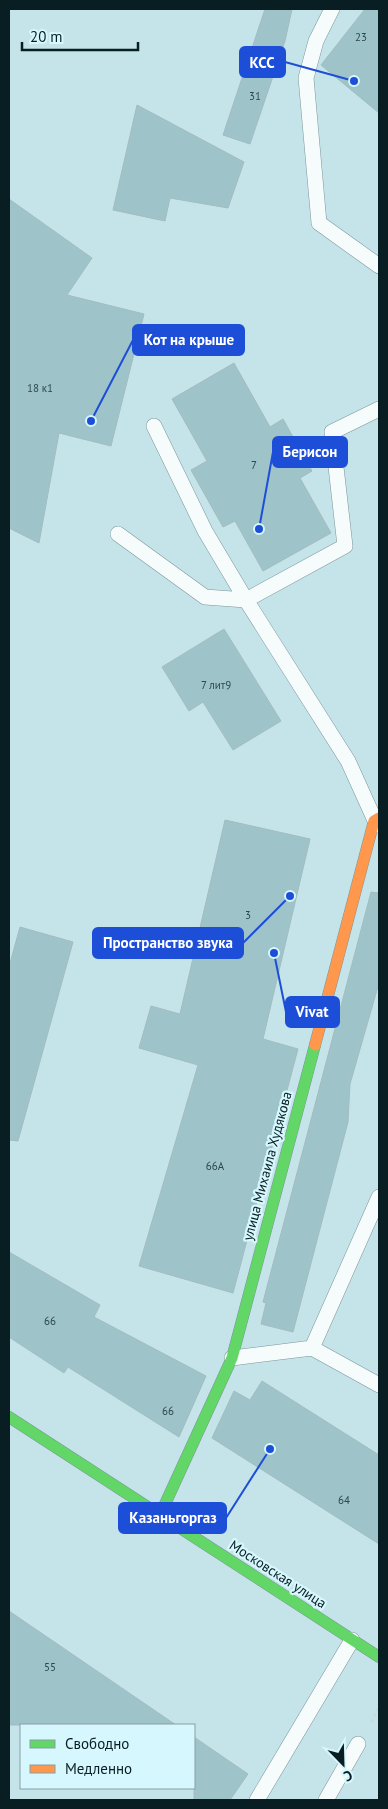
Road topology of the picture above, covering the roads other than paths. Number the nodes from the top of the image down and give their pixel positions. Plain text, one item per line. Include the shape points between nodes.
1 (332, 9) edge
2 (379, 266) edge
3 (379, 409) edge
4 (154, 426) dead end
5 (118, 534) dead end
6 (246, 600) junction
7 (377, 822) edge
8 (379, 1197) edge
9 (312, 1348) junction
10 (232, 1358) junction
11 (379, 1385) edge
12 (9, 1417) edge
13 (160, 1515) junction
14 (352, 1640) junction
15 (379, 1657) edge
16 (358, 1744) dead end
17 (257, 1800) edge
18 (326, 1800) edge

1 - 2 lane via 316,40 306,78 320,223
3 - 6 lane via 332,432 345,546
4 - 6 lane via 205,531
5 - 6 lane via 205,597
6 - 7 lane via 348,761
7 - 10 street, улица Михаила Худякова
8 - 9 lane
9 - 10 lane
9 - 11 lane
10 - 13 street, улица Михаила Худякова
12 - 13 street, Московская улица
13 - 14 street, Московская улица
14 - 15 street, Московская улица
14 - 17 lane
16 - 18 lane

